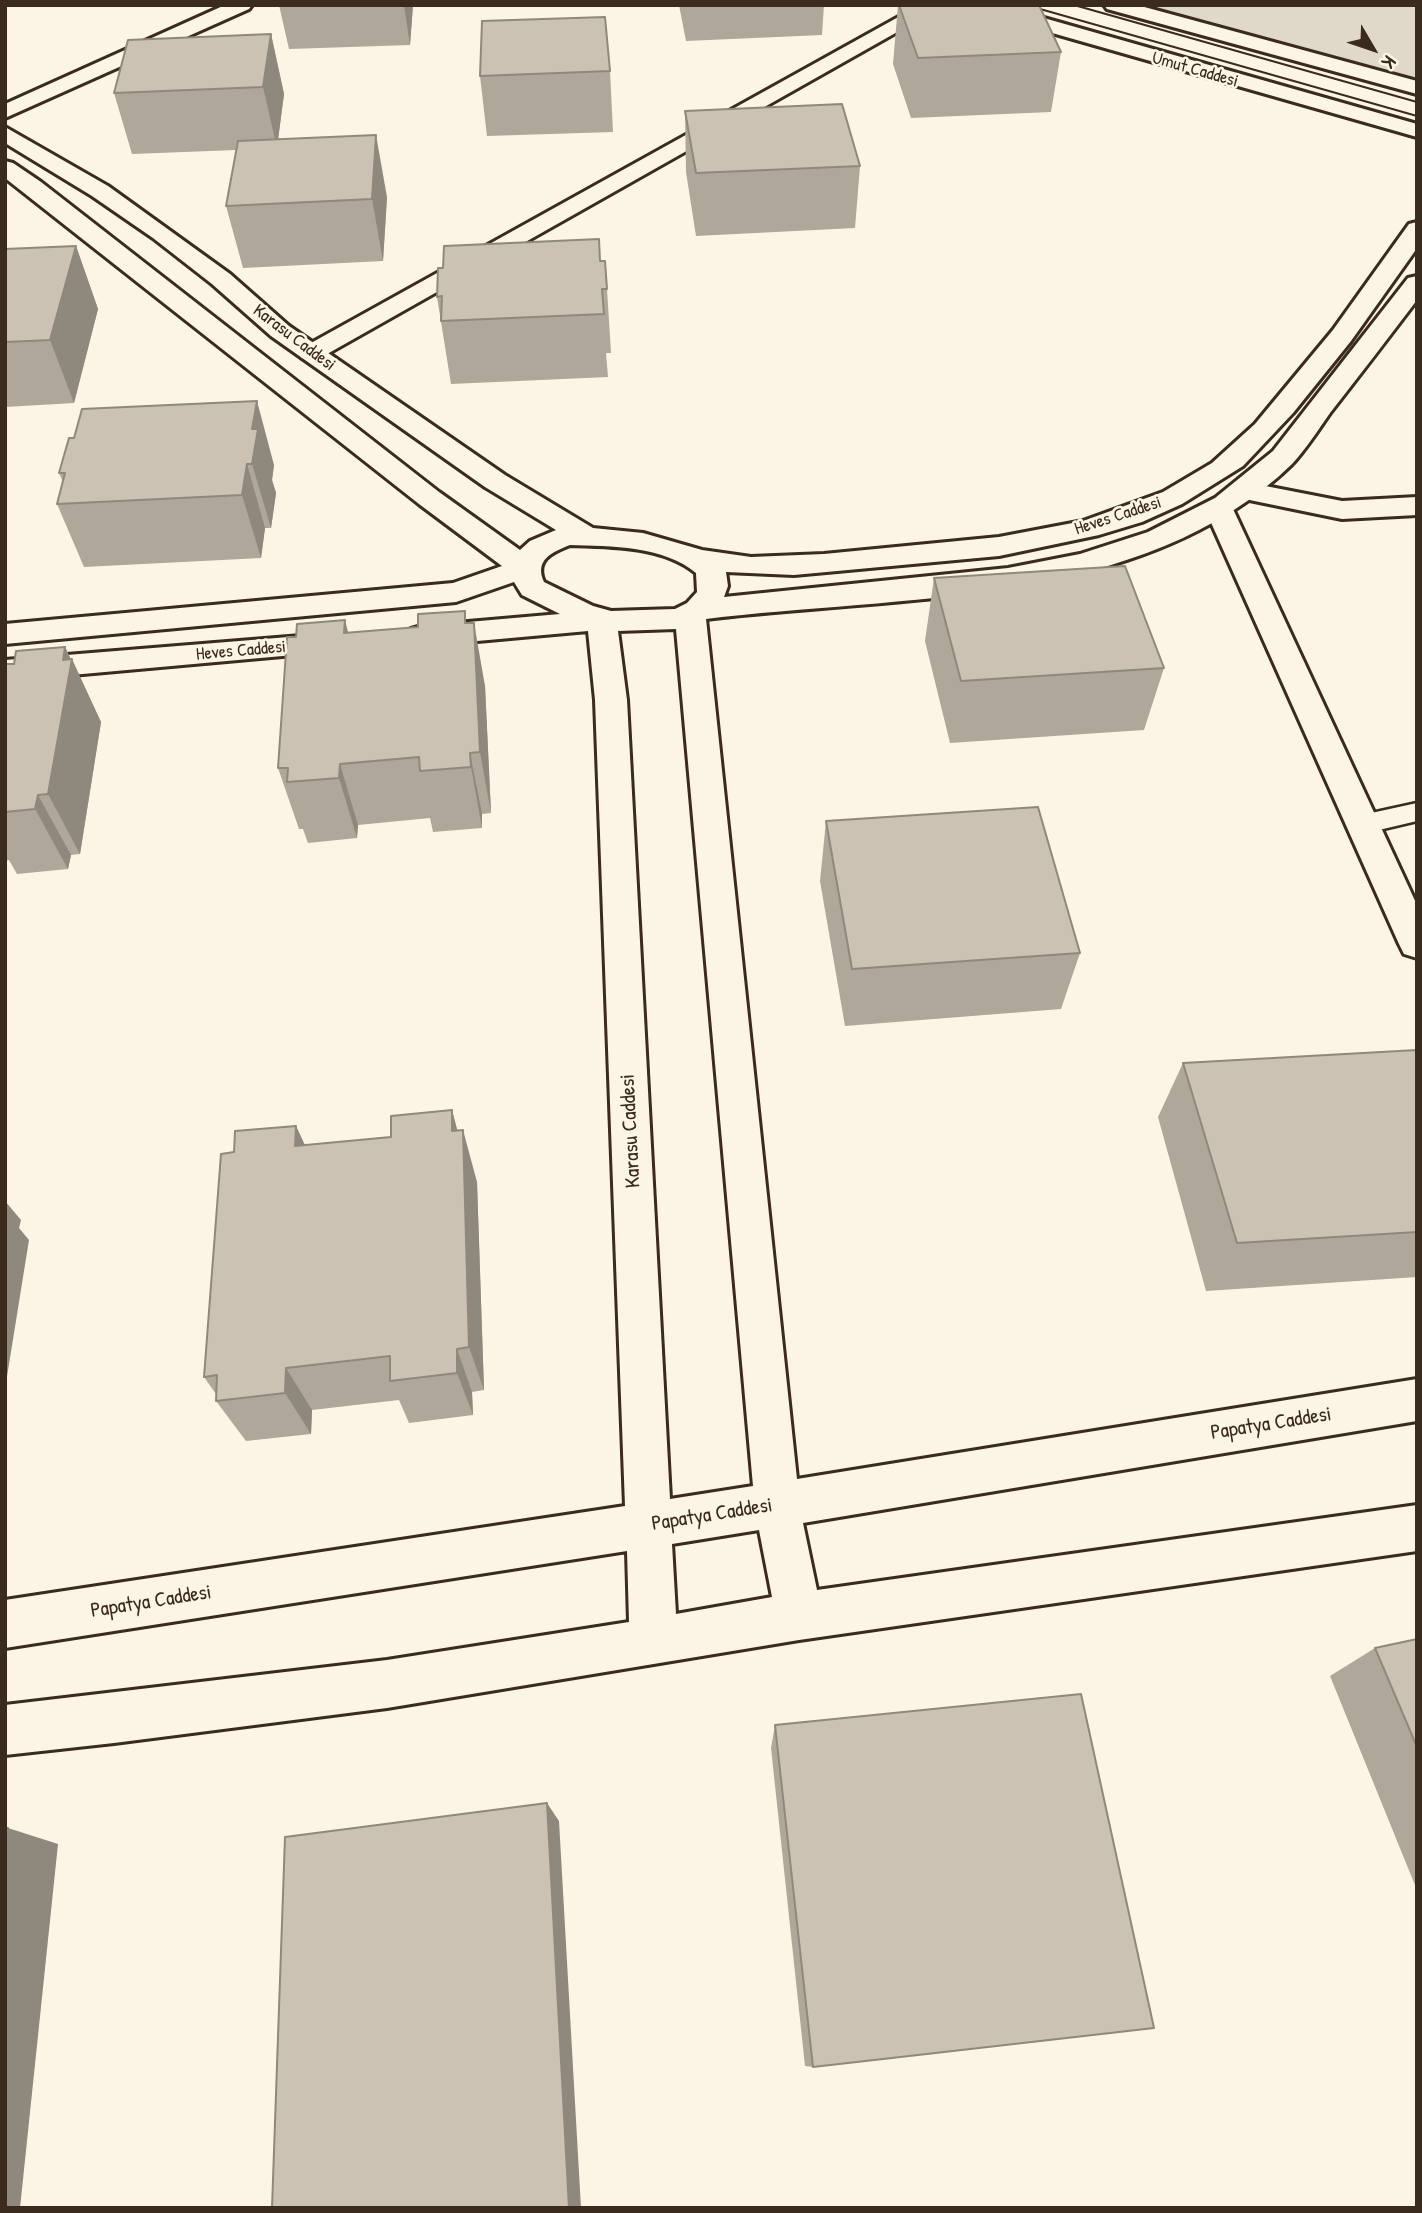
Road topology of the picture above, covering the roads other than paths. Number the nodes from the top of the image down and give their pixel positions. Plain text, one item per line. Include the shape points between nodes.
1 (242, 5) edge
2 (935, 5) edge
3 (975, 5) edge
4 (1114, 5) edge
5 (1417, 88) edge
6 (5, 112) edge
7 (1417, 131) edge
8 (5, 134) edge
9 (5, 168) edge
10 (1417, 229) edge
11 (1417, 283) edge
12 (312, 353) junction
13 (1245, 491) junction
14 (1417, 506) edge
15 (1219, 509) junction
16 (586, 536) junction
17 (698, 558) junction
18 (525, 568) junction
19 (694, 612) junction
20 (602, 620) junction
21 (5, 634) edge
22 (5, 671) edge
23 (1417, 812) edge
24 (1362, 824) junction
25 (1417, 944) edge
26 (1417, 1399) edge
27 (777, 1505) junction
28 (649, 1525) junction
29 (1417, 1528) edge
30 (799, 1616) junction
31 (5, 1624) edge
32 (654, 1642) junction
33 (5, 1730) edge

1 - 6 street
2 - 12 street
3 - 7 street, Umut Caddesi
4 - 5 street, Umut Caddesi
8 - 12 street, Karasu Caddesi via 161,233
9 - 18 street, Karasu Caddesi
10 - 17 street, Heves Caddesi via 1352,322 1260,435 1238,457 1178,496 1102,524 987,547 791,566 750,566
11 - 13 street, Heves Caddesi via 1283,457
12 - 16 street, Karasu Caddesi via 495,481
13 - 14 street via 1342,510
13 - 15 street, Heves Caddesi
15 - 19 street, Heves Caddesi via 1134,548 1057,567 931,587 767,600
15 - 24 street
16 - 17 street, Heves Caddesi via 670,548
16 - 18 street via 552,540 538,548
17 - 19 street via 713,577 713,588 708,600
18 - 20 street, Karasu Caddesi via 532,587
18 - 21 street, Heves Caddesi via 456,592
19 - 20 street, Heves Caddesi via 666,622
19 - 27 street
20 - 22 street, Heves Caddesi
20 - 28 street, Karasu Caddesi via 611,700
23 - 24 lane
24 - 25 street
26 - 27 street, Papatya Caddesi
27 - 28 street, Papatya Caddesi
27 - 30 street
28 - 31 street, Papatya Caddesi
28 - 32 street, Karasu Caddesi
29 - 30 street
30 - 32 street
32 - 33 street via 387,1684

